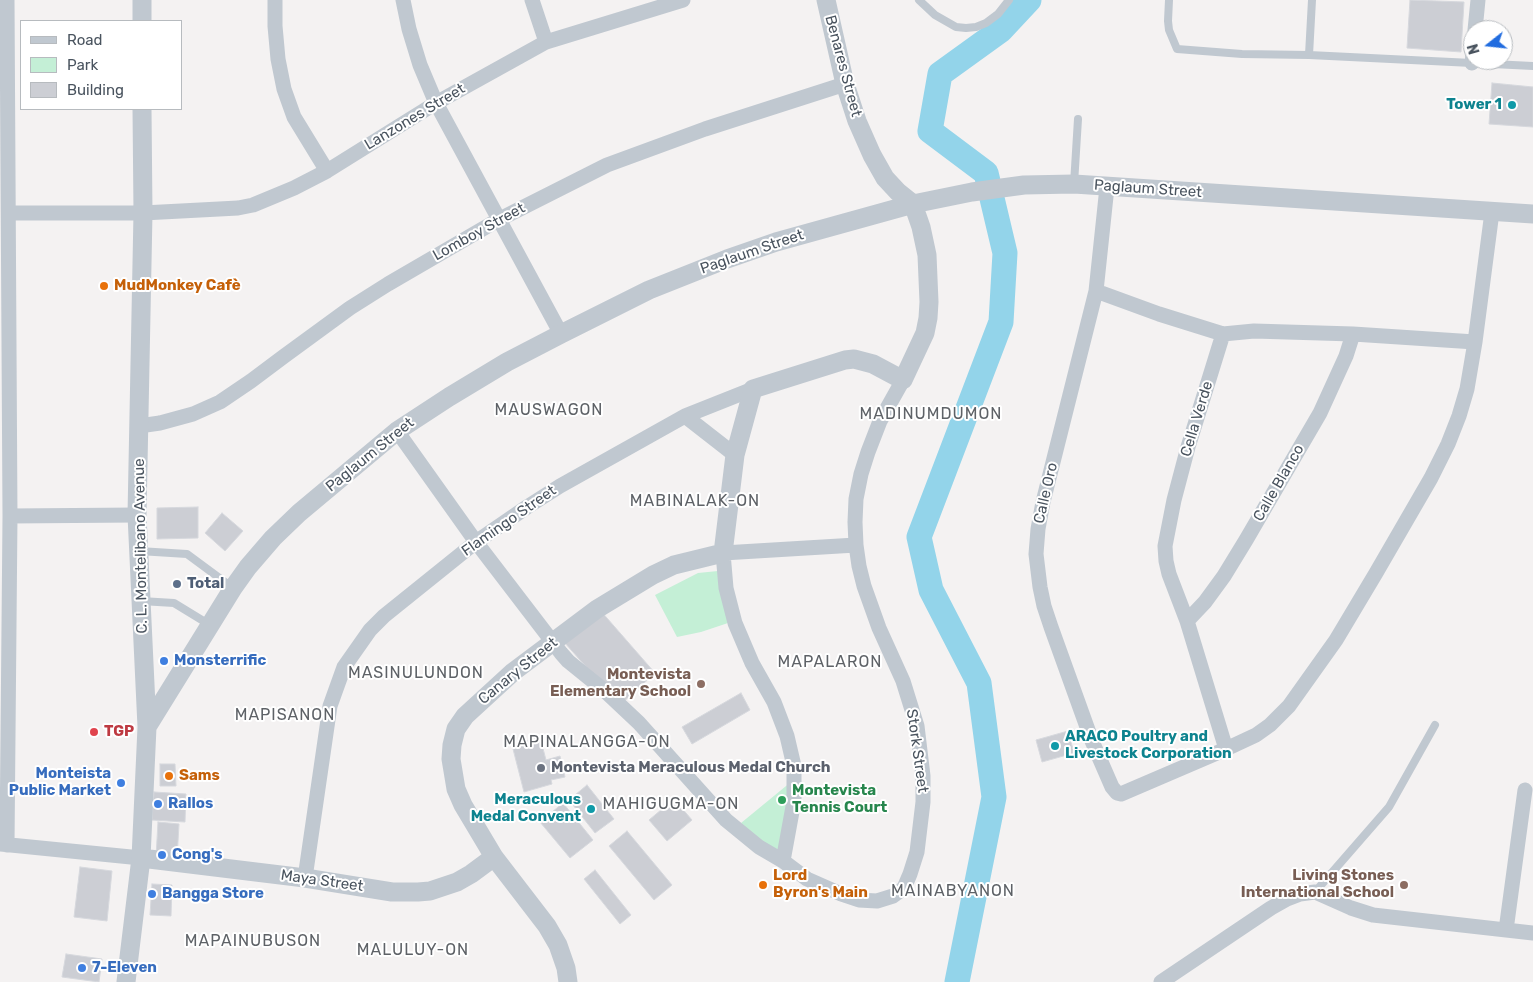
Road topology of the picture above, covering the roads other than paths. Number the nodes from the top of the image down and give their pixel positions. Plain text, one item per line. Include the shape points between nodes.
1 (7, 0) edge
2 (142, 0) edge
3 (275, 0) edge
4 (403, 0) edge
5 (532, 0) edge
6 (683, 0) edge
7 (826, 0) edge
8 (919, 0) edge
9 (1009, 0) edge
10 (1169, 0) edge
11 (1312, 0) edge
12 (1478, 0) edge
13 (142, 20) edge
14 (1476, 20) edge
15 (546, 42) junction
16 (1310, 55) junction
17 (1463, 58) edge
18 (1513, 63) edge
19 (1533, 66) edge
20 (845, 84) junction
21 (436, 103) junction
22 (142, 110) edge
23 (1078, 119) dead end
24 (327, 171) junction
25 (4, 180) edge
26 (1074, 184) junction
27 (1107, 187) junction
28 (913, 204) junction
29 (143, 212) junction
30 (1492, 212) junction
31 (9, 213) junction
32 (1533, 214) edge
33 (498, 220) junction
34 (1096, 290) junction
35 (561, 334) junction
36 (1223, 334) junction
37 (1353, 334) junction
38 (1476, 342) junction
39 (903, 380) junction
40 (753, 389) junction
41 (686, 416) junction
42 (139, 426) junction
43 (397, 431) junction
44 (735, 455) junction
45 (137, 515) junction
46 (10, 516) junction
47 (476, 542) junction
48 (856, 545) junction
49 (139, 551) junction
50 (723, 553) junction
51 (233, 588) junction
52 (141, 602) junction
53 (1187, 621) junction
54 (210, 625) junction
55 (552, 642) junction
56 (1435, 725) dead end
57 (147, 727) junction
58 (1226, 749) junction
59 (1525, 790) dead end
60 (4, 845) edge
61 (494, 857) junction
62 (141, 858) junction
63 (782, 861) junction
64 (304, 878) junction
65 (1315, 892) junction
66 (1506, 930) junction
67 (1533, 933) edge
68 (126, 982) edge
69 (568, 982) edge
70 (1160, 982) edge

1 - 25 street
2 - 13 street
3 - 24 street via 278,58 284,89 294,117
4 - 21 street via 420,65
5 - 15 street
6 - 15 street, Lanzones Street
7 - 20 street, Benares Street
8 - 9 lane via 935,15 956,27 966,28 986,23
10 - 16 lane via 1169,30 1177,49
11 - 16 lane
12 - 14 street
15 - 21 street, Lanzones Street
16 - 17 lane
18 - 19 lane
20 - 28 street, Benares Street via 857,121 885,178
20 - 33 street, Lomboy Street via 705,129 607,165
21 - 24 street, Lanzones Street
21 - 33 street
22 - 29 street, C. L. Montelibano Avenue
23 - 26 lane
24 - 29 street, Lanzones Street via 253,205
25 - 31 street
26 - 27 street, Paglaum Street
26 - 28 street, Paglaum Street via 1024,185
27 - 30 street, Paglaum Street
27 - 34 street, Calle Oro
28 - 35 street, Paglaum Street via 727,259 649,290
28 - 39 street, Stork Street via 927,255 929,310 925,332
29 - 31 street, Lanzones Street
29 - 42 street, C. L. Montelibano Avenue
30 - 32 street, Paglaum Street
30 - 38 street
31 - 46 street
33 - 35 street
33 - 42 street, Lomboy Street via 388,284 220,402 193,414
34 - 36 street
34 - 58 street, Calle Oro via 1038,529 1036,554 1044,606 1092,741 1114,791 1121,794
35 - 43 street, Paglaum Street via 507,362
36 - 37 street via 1254,331
36 - 53 street, Cella Verde via 1188,447 1165,546 1169,574
37 - 38 street
37 - 53 street, Calle Blanco via 1340,372 1315,422 1224,576
38 - 58 street via 1467,389 1448,444 1336,640 1290,706 1263,730
39 - 40 street, Flamingo Street via 873,364 854,359
39 - 48 street, Stork Street via 880,421 861,474 854,522
40 - 41 street, Flamingo Street
40 - 44 street
41 - 44 street
41 - 47 street, Flamingo Street via 560,486
42 - 45 street, C. L. Montelibano Avenue
43 - 47 street, Stork Street
43 - 51 street, Paglaum Street via 286,525
44 - 50 street
45 - 46 street
45 - 49 street, C. L. Montelibano Avenue
46 - 60 street
47 - 55 street, Stork Street
47 - 64 street, Flamingo Street via 384,616 360,642 344,667 330,706
48 - 50 street, Canary Street
48 - 63 street, Stork Street via 864,586 903,681 917,726 924,802 917,852 904,888 877,901 841,894 808,879
49 - 51 lane via 188,554
49 - 52 street, C. L. Montelibano Avenue
50 - 55 street, Canary Street via 674,565 653,575
50 - 63 street via 726,588 735,623 774,702 794,766 794,801
51 - 54 street, Paglaum Street
52 - 54 lane via 174,603
52 - 57 street, C. L. Montelibano Avenue
53 - 58 street, Cella Verde
54 - 57 street, Paglaum Street
55 - 61 street, Canary Street via 494,689 456,729 451,759 456,789
55 - 63 street, Stork Street via 568,661 639,723 726,820
56 - 65 lane via 1388,807
57 - 62 street, C. L. Montelibano Avenue
59 - 66 street
60 - 62 street
61 - 64 street, Maya Street via 457,882 430,891 392,892
61 - 69 street, Canary Street via 547,926 558,945
62 - 64 street, Maya Street
62 - 68 street, C. L. Montelibano Avenue
65 - 66 street via 1373,915
65 - 70 street via 1300,894 1271,908
66 - 67 street

